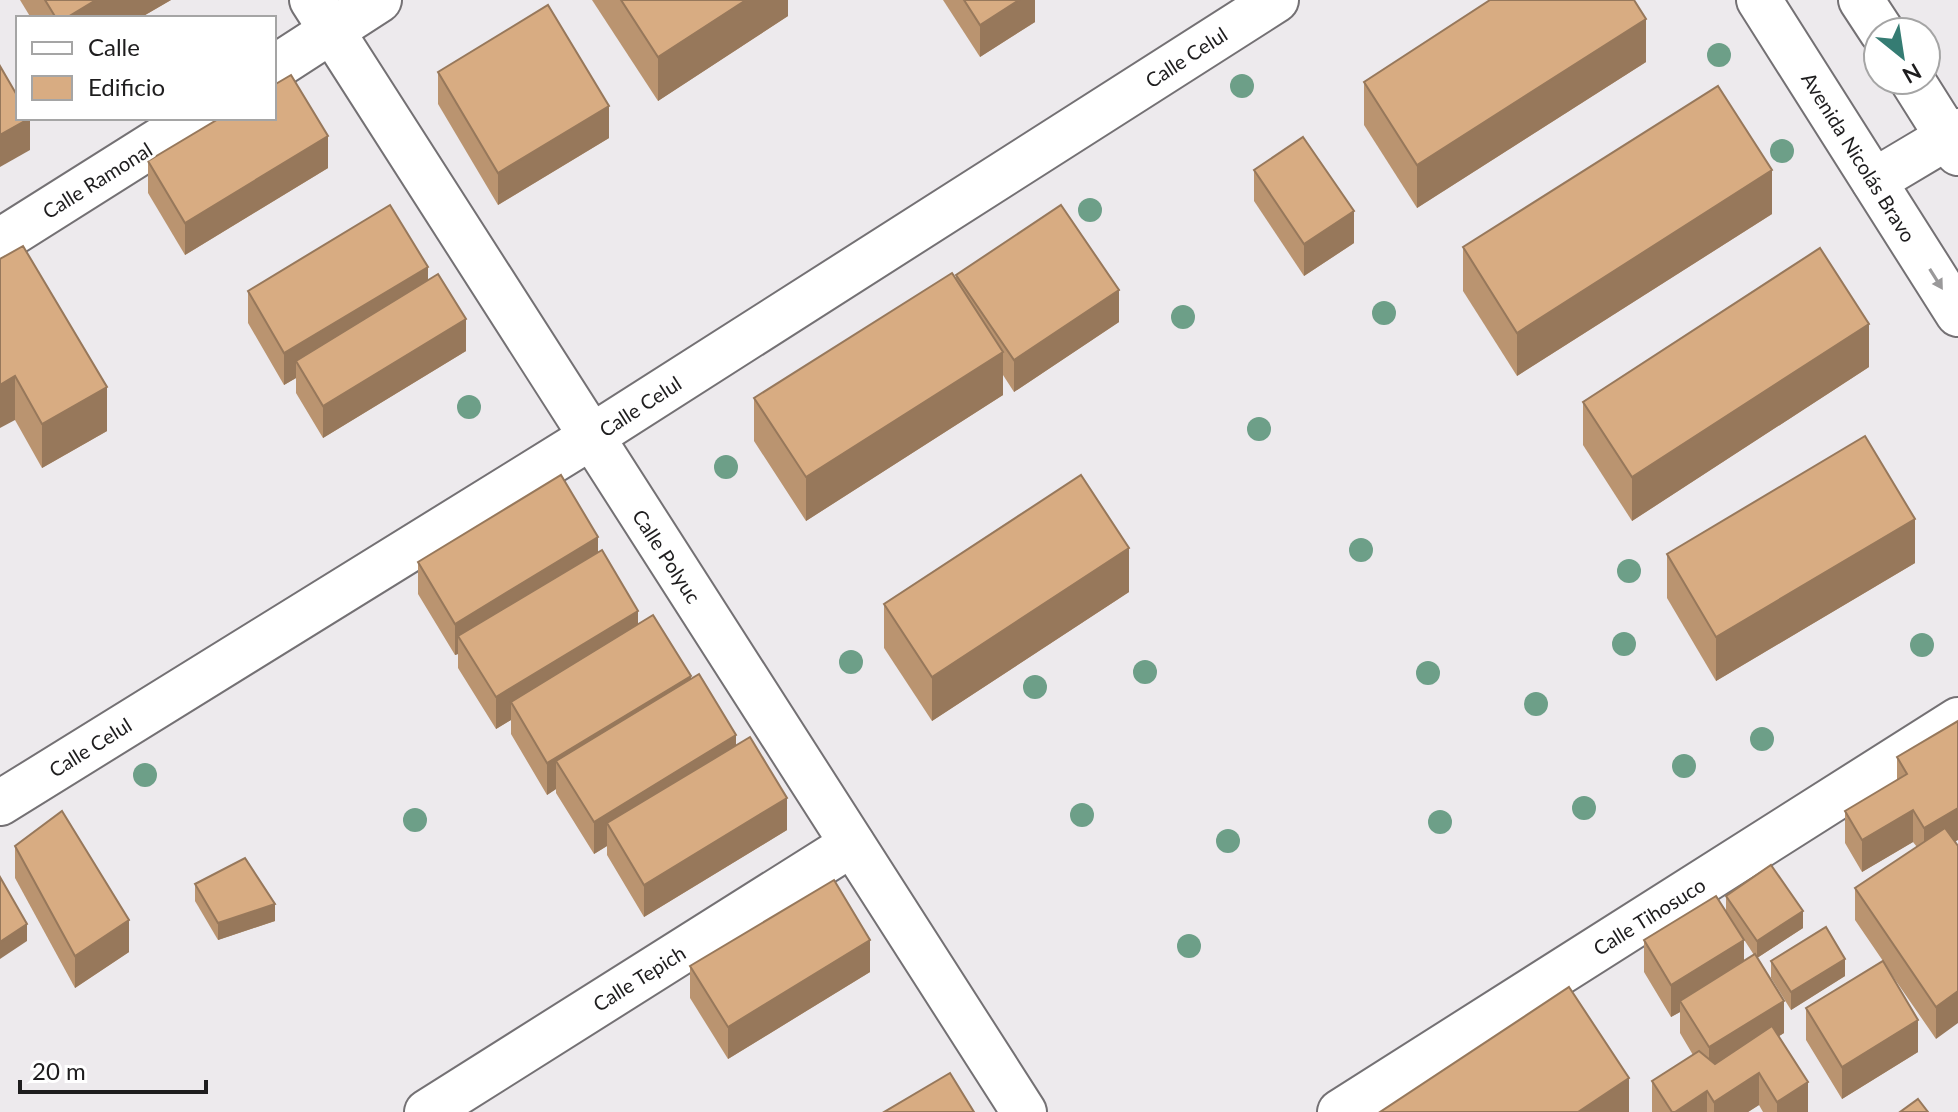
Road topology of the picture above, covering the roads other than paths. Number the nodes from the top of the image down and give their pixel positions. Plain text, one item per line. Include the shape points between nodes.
1 (379, 0) edge
2 (1276, 0) edge
3 (1759, 0) edge
4 (321, 16) edge
5 (276, 66) edge
6 (1923, 96) edge
7 (192, 120) edge
8 (1955, 140) edge
9 (1874, 181) junction
10 (0, 241) edge
11 (1958, 314) edge
12 (591, 437) junction
13 (1958, 720) edge
14 (0, 803) edge
15 (852, 844) junction
16 (427, 1112) edge
17 (1024, 1112) edge
18 (1340, 1112) edge

1 - 4 street
2 - 12 street, Calle Celul
3 - 9 street, Avenida Nicolás Bravo
4 - 5 street
4 - 12 street, Calle Polyuc
6 - 8 street
7 - 10 street, Calle Ramonal
8 - 9 street
9 -> 11 street, Avenida Nicolás Bravo
12 - 14 street, Calle Celul
12 - 15 street, Calle Polyuc
13 - 18 street, Calle Tihosuco
15 - 16 street, Calle Tepich
15 - 17 street, Calle Polyuc

